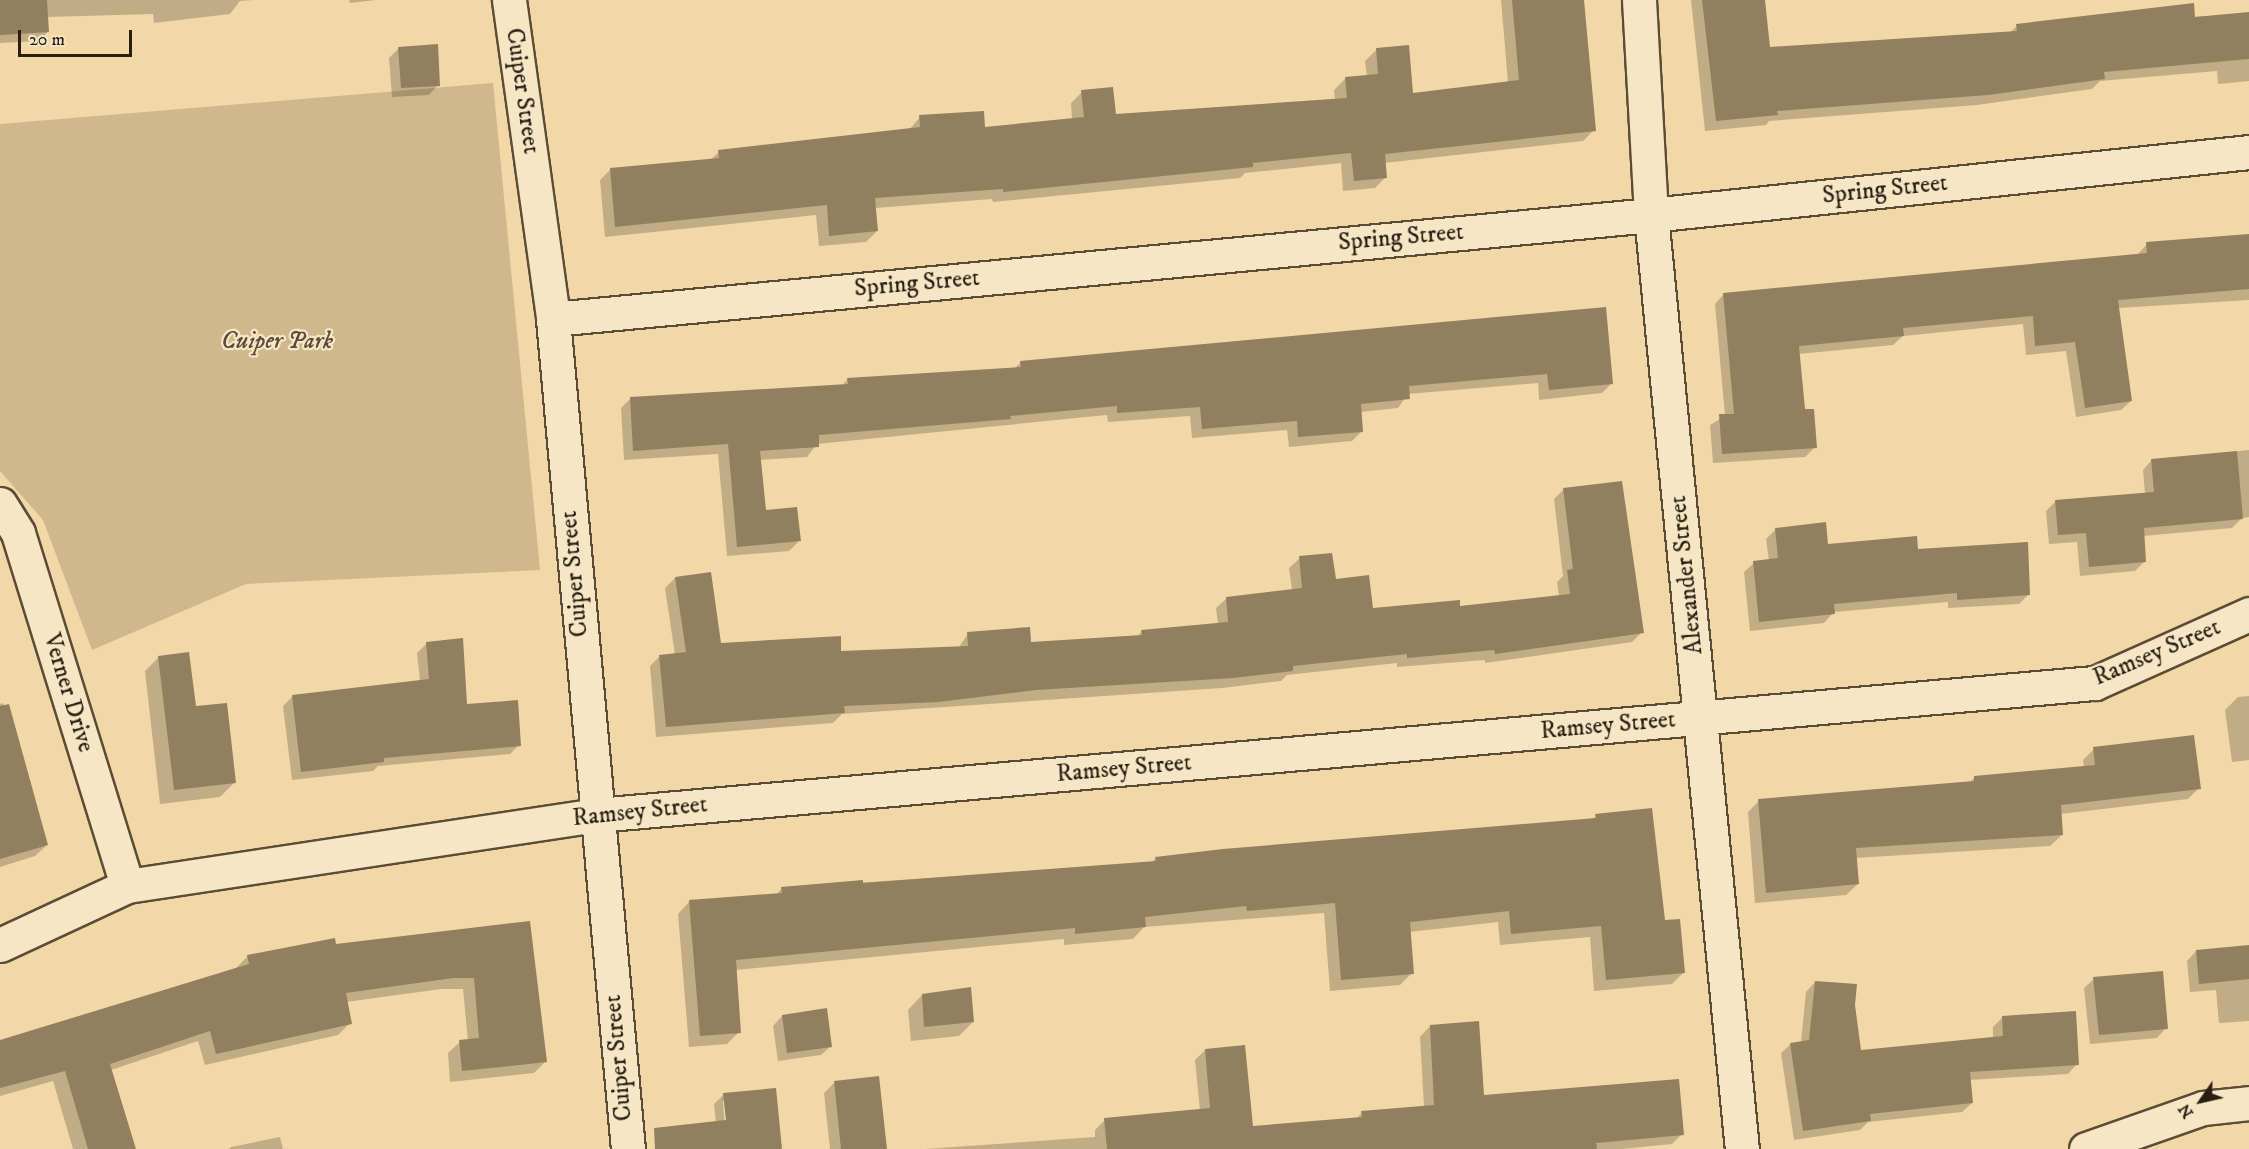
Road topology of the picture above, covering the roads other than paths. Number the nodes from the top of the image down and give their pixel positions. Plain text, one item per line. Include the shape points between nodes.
1 (509, 0) edge
2 (1639, 0) edge
3 (2249, 152) edge
4 (1651, 215) junction
5 (553, 319) junction
6 (0, 504) edge
7 (2249, 614) edge
8 (1702, 718) junction
9 (597, 815) junction
10 (128, 886) junction
11 (0, 945) edge
12 (2249, 1103) edge
13 (628, 1149) edge
14 (1742, 1149) edge
15 (2086, 1149) edge

1 - 5 street, Cuiper Street
2 - 4 street, Alexander Street
3 - 4 street, Spring Street
4 - 5 street, Spring Street
4 - 8 street, Alexander Street
5 - 9 street, Cuiper Street
6 - 10 street, Verner Drive via 18,533
7 - 8 street, Ramsey Street via 2095,683
8 - 9 street, Ramsey Street
8 - 14 street, Alexander Street
9 - 10 street, Ramsey Street
9 - 13 street, Cuiper Street
10 - 11 street, Ramsey Street
12 - 15 street via 2203,1108

